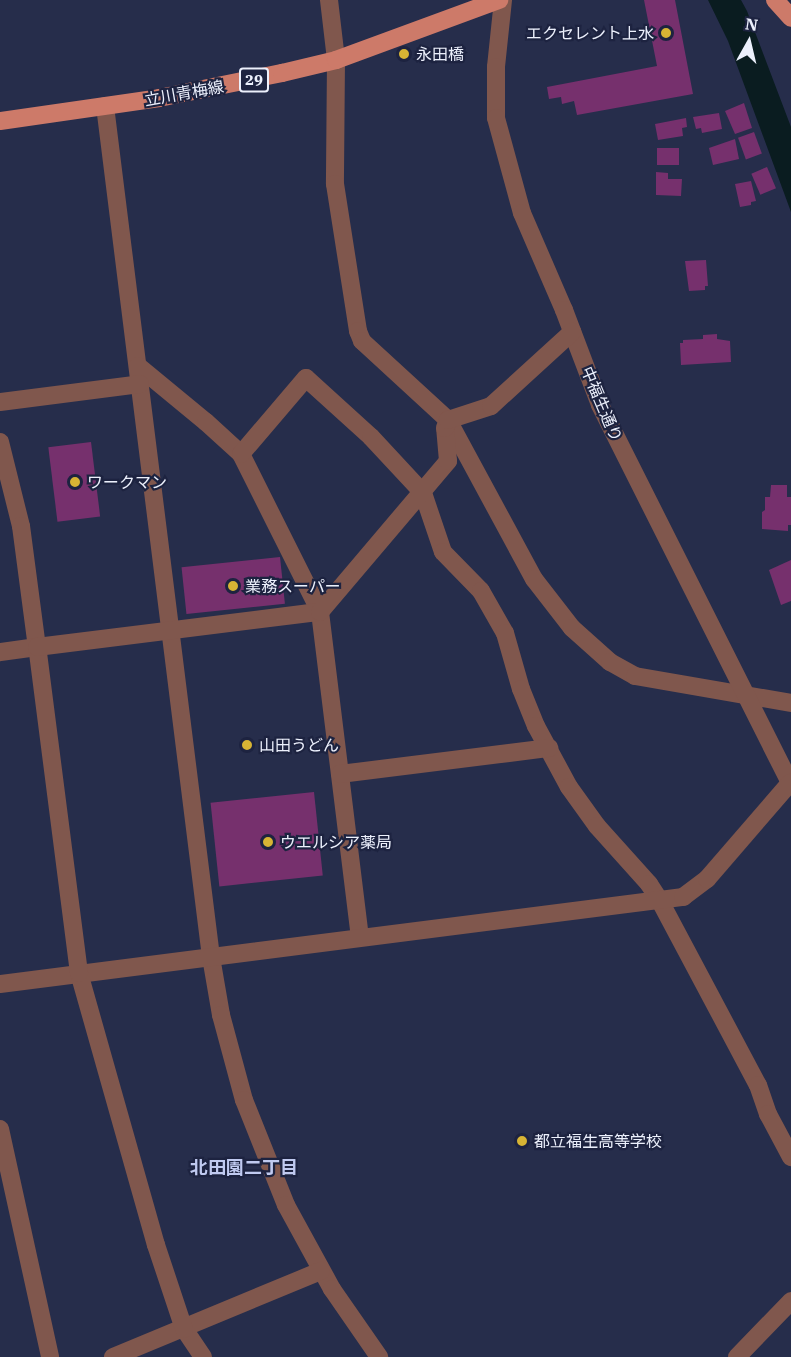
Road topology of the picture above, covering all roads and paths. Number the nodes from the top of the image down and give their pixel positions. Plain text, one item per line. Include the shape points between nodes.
1 (329, 0) edge
2 (501, 0) edge
3 (775, 0) edge
4 (791, 18) edge
5 (336, 60) junction
6 (105, 106) junction
7 (0, 121) edge
8 (572, 332) junction
9 (139, 375) junction
10 (0, 402) edge
11 (448, 420) junction
12 (0, 442) edge
13 (241, 454) junction
14 (423, 493) junction
15 (320, 612) junction
16 (170, 630) junction
17 (37, 647) junction
18 (0, 652) edge
19 (744, 694) junction
20 (791, 703) edge
21 (549, 748) junction
22 (340, 774) junction
23 (791, 783) edge
24 (660, 901) junction
25 (360, 938) junction
26 (211, 957) junction
27 (79, 973) junction
28 (0, 984) edge
29 (0, 1129) edge
30 (791, 1157) edge
31 (321, 1271) junction
32 (791, 1302) edge
33 (184, 1329) junction
34 (50, 1357) edge
35 (113, 1357) edge
36 (203, 1357) edge
37 (379, 1357) edge
38 (737, 1357) edge

1 - 5 street
2 - 5 main road, 立川青梅線 / 29
2 - 8 street, 中福生通り via 496,118 522,213
3 - 4 main road
5 - 6 main road, 立川青梅線 / 29 via 231,85
5 - 11 street via 335,184 358,331 362,341
6 - 7 main road, 立川青梅線 / 29
6 - 9 street
8 - 11 street via 491,406
8 - 19 street, 中福生通り via 600,405
9 - 10 street
9 - 13 street via 206,422
9 - 16 street
11 - 14 street via 448,461
11 - 19 street via 534,579 573,628 610,662 635,676
12 - 17 street via 21,526
13 - 14 street via 306,378 371,437
13 - 15 street
14 - 15 street
14 - 21 street via 443,552 481,591 505,633 521,689
15 - 16 street
15 - 22 street
16 - 17 street
16 - 26 street
17 - 18 street
17 - 27 street
19 - 20 street
19 - 23 street, 中福生通り
21 - 22 street
21 - 24 street via 569,788
22 - 25 street
23 - 24 street via 707,879 683,897
24 - 25 street
24 - 30 street via 758,1085
25 - 26 street
26 - 27 street
26 - 31 street via 229,1046 251,1121 286,1205
27 - 28 street
27 - 33 street via 156,1245
29 - 34 street
31 - 33 street
31 - 37 street
32 - 38 street
33 - 35 street
33 - 36 street

